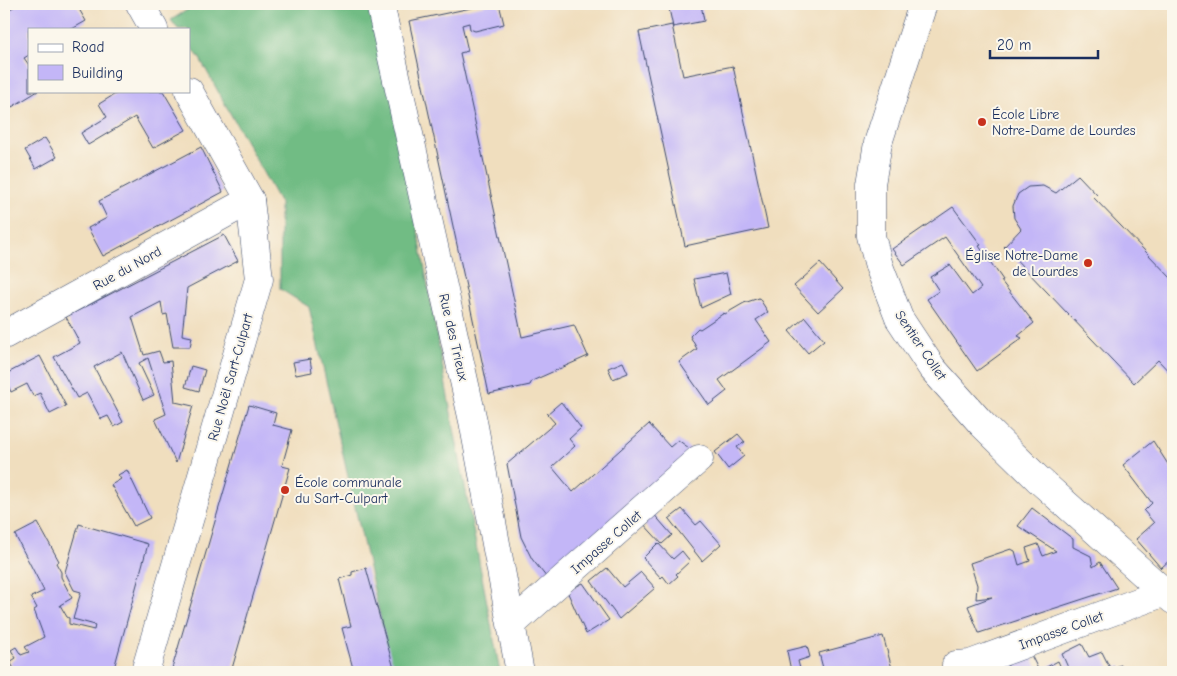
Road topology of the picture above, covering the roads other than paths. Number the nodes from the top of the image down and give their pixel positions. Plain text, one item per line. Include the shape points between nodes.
1 (140, 4) edge
2 (380, 4) edge
3 (923, 4) edge
4 (153, 28) edge
5 (190, 92) edge
6 (250, 200) junction
7 (4, 335) edge
8 (699, 459) dead end
9 (1169, 596) edge
10 (512, 624) junction
11 (956, 665) dead end
12 (145, 672) edge
13 (520, 672) edge

1 - 4 street
2 - 10 street, Rue des Trieux via 474,421
3 - 9 street, Sentier Collet via 878,143 871,184 871,236 899,318 932,368 982,424 1038,479
5 - 6 street, Rue Noël Sart-Culpart
6 - 7 street, Rue du Nord
6 - 12 street, Rue Noël Sart-Culpart via 259,279
8 - 10 street, Impasse Collet
9 - 11 street, Impasse Collet via 970,664
10 - 13 street, Rue des Trieux

